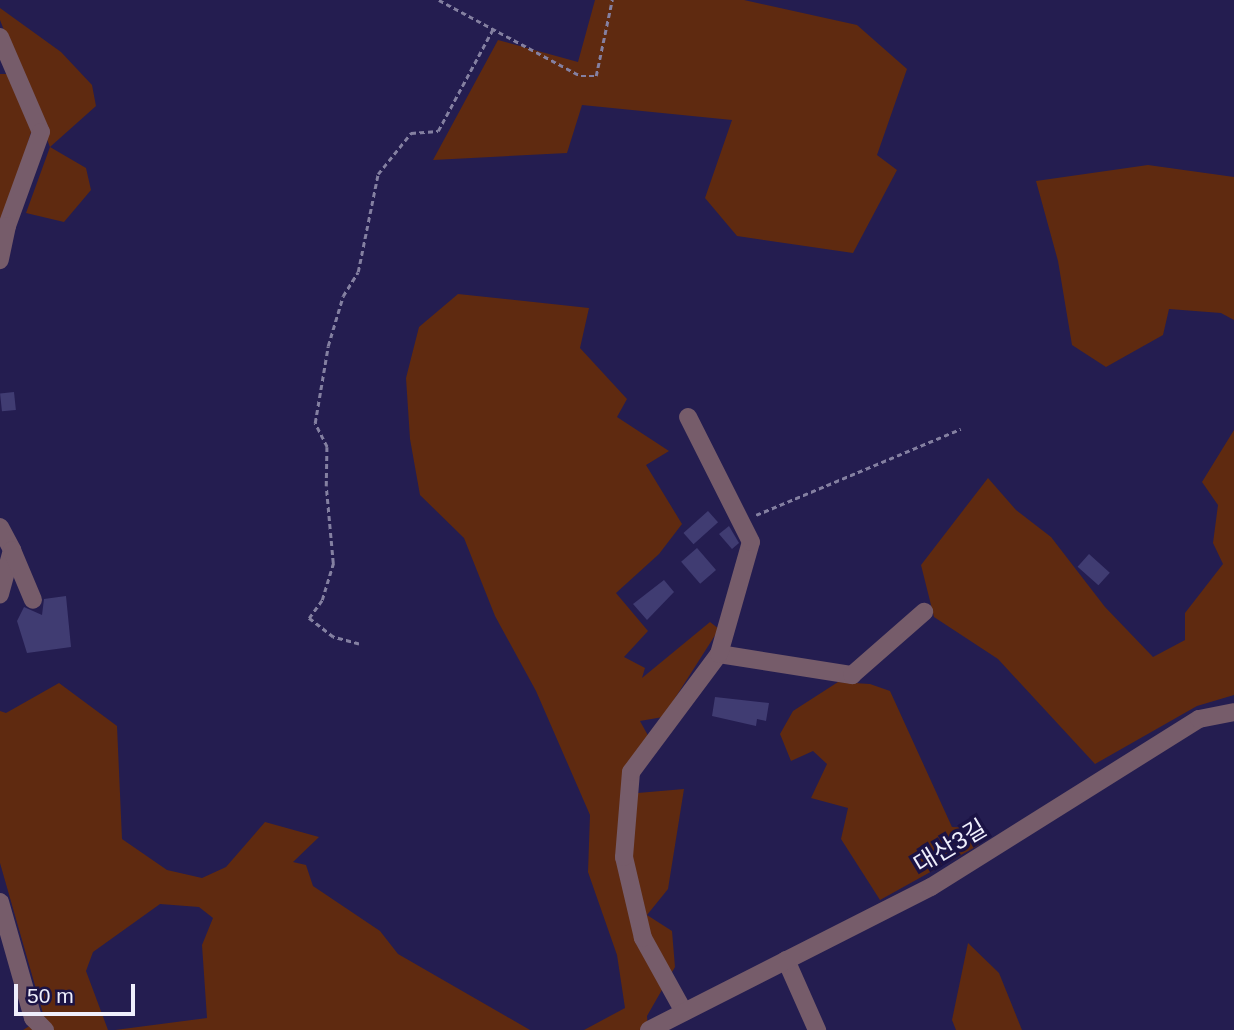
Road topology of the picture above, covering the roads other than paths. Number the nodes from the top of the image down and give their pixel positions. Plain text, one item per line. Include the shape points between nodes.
1 (0, 37) edge
2 (0, 260) edge
3 (688, 417) dead end
4 (0, 527) edge
5 (12, 550) junction
6 (0, 594) edge
7 (33, 600) dead end
8 (923, 612) dead end
9 (719, 654) junction
10 (1234, 712) edge
11 (0, 902) edge
12 (786, 960) junction
13 (684, 1012) junction
14 (45, 1030) edge
15 (649, 1030) edge
16 (817, 1030) edge

1 - 2 street via 41,132 7,226
3 - 9 street via 751,542
4 - 5 street
5 - 6 street
5 - 7 street
8 - 9 street via 852,675
9 - 13 street via 631,772 627,870 643,938
10 - 12 street, 대산3길 via 1199,719 931,887
11 - 14 street via 33,1018
12 - 13 street, 대산3길
12 - 16 street
13 - 15 street, 대산3길

